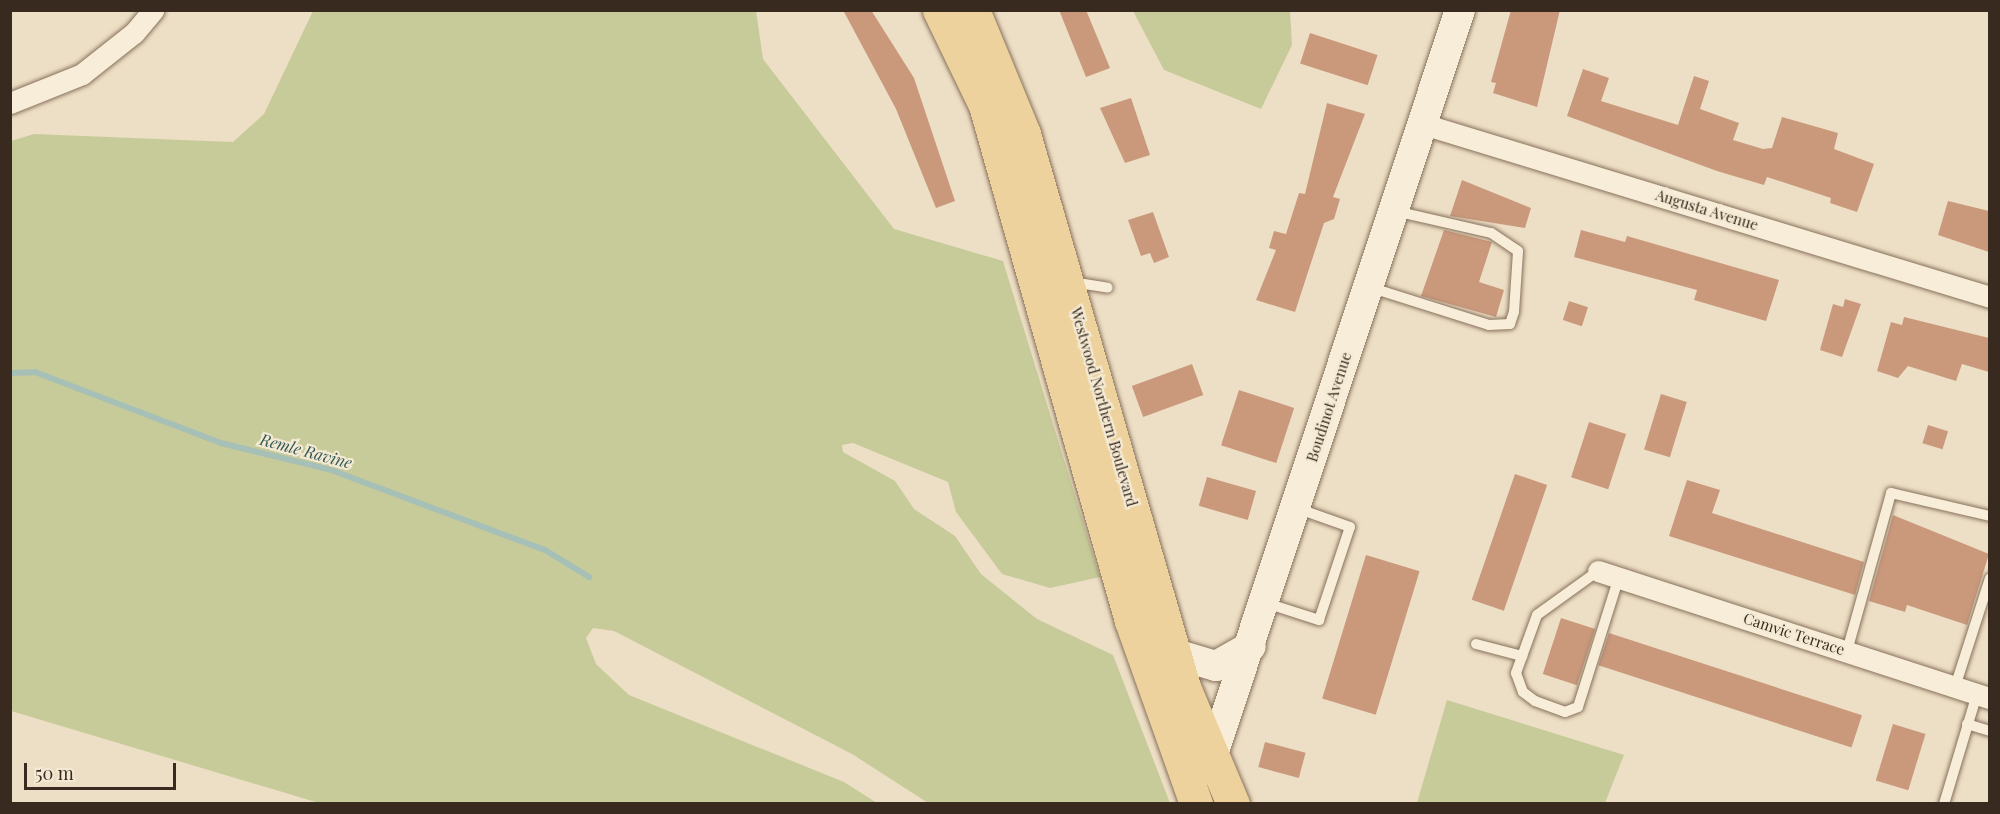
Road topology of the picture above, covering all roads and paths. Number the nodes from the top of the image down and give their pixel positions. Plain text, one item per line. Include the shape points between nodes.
1 (153, 10) edge
2 (939, 10) edge
3 (973, 10) edge
4 (1460, 10) edge
5 (10, 103) edge
6 (1423, 124) junction
7 (1394, 211) junction
8 (1069, 281) junction
9 (1368, 287) junction
10 (1108, 288) dead end
11 (1037, 289) junction
12 (1989, 297) edge
13 (1296, 508) junction
14 (1989, 516) edge
15 (1598, 571) joint
16 (1619, 577) junction
17 (1989, 578) edge
18 (1265, 602) junction
19 (1476, 644) dead end
20 (1251, 646) junction
21 (1846, 651) junction
22 (1175, 654) junction
23 (1522, 656) junction
24 (1955, 687) junction
25 (1983, 696) edge
26 (1967, 724) junction
27 (1989, 731) edge
28 (1213, 756) junction
29 (1196, 804) edge
30 (1233, 804) edge
31 (1944, 804) edge

1 - 5 street via 134,33 82,74
2 - 11 main road via 985,105
3 - 8 main road, Westwood Northern Boulevard via 1024,134
4 - 6 street, Boudinot Avenue
6 - 7 street, Boudinot Avenue
6 - 12 street, Augusta Avenue
7 - 9 street, Boudinot Avenue
7 - 9 lane via 1491,234 1518,251 1510,324 1489,325
8 - 10 lane
8 - 11 main road
8 - 22 main road, Westwood Northern Boulevard
9 - 13 street, Boudinot Avenue
11 - 29 main road via 1150,686
13 - 18 street, Boudinot Avenue
13 - 18 lane via 1350,527 1319,620
14 - 21 lane via 1891,493
15 - 16 street, Camvic Terrace
15 - 23 lane via 1545,605
16 - 21 street, Camvic Terrace
16 - 23 lane via 1578,707 1565,712 1523,692 1516,673
17 - 24 lane
18 - 20 street, Boudinot Avenue
19 - 23 lane
20 - 22 street via 1216,666
20 - 28 street, Boudinot Avenue
21 - 24 street, Camvic Terrace
22 - 28 main road, Westwood Northern Boulevard
24 - 25 street, Camvic Terrace
25 - 26 lane
26 - 27 lane
26 - 31 lane
28 - 29 street, Boudinot Avenue
28 - 30 main road, Westwood Northern Boulevard

